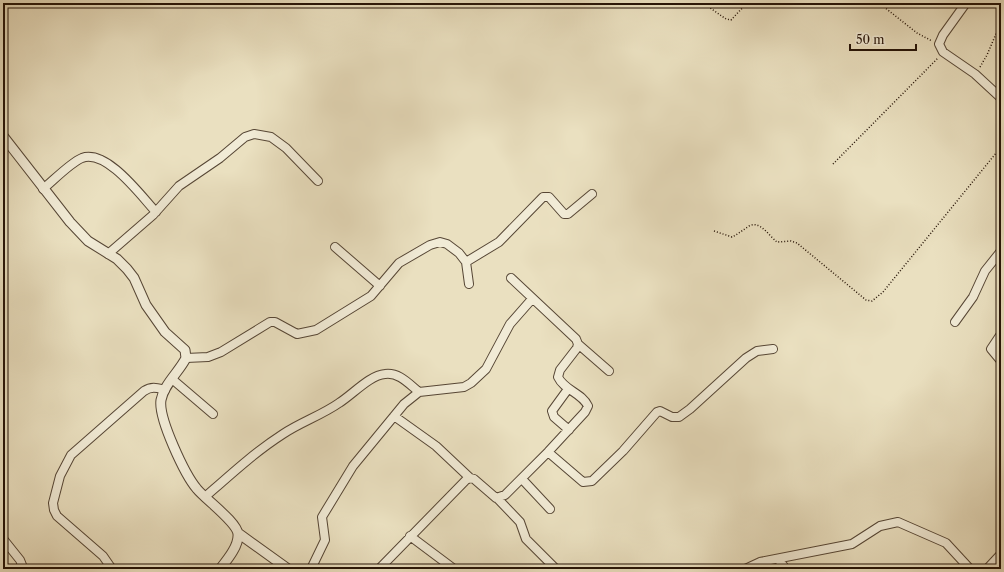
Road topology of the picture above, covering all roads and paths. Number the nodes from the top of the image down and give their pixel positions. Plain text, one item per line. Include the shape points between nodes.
1 (703, 3) edge
2 (747, 3) edge
3 (879, 3) edge
4 (966, 3) edge
5 (1001, 22) edge
6 (939, 44) junction
7 (944, 52) junction
8 (975, 74) junction
9 (1001, 98) edge
10 (3, 136) edge
11 (1001, 147) edge
12 (833, 164) dead end
13 (318, 181) dead end
14 (43, 189) junction
15 (592, 194) dead end
16 (156, 212) junction
17 (714, 232) dead end
18 (334, 247) dead end
19 (1001, 251) edge
20 (108, 254) junction
21 (466, 262) junction
22 (511, 278) dead end
23 (469, 284) dead end
24 (380, 286) junction
25 (532, 299) junction
26 (955, 322) dead end
27 (1001, 334) edge
28 (578, 344) junction
29 (773, 349) dead end
30 (186, 358) junction
31 (1001, 361) edge
32 (609, 371) dead end
33 (172, 379) junction
34 (568, 388) junction
35 (164, 390) junction
36 (419, 392) junction
37 (213, 414) dead end
38 (394, 416) junction
39 (569, 430) junction
40 (548, 452) junction
41 (470, 478) junction
42 (522, 479) junction
43 (205, 497) junction
44 (498, 499) junction
45 (550, 509) dead end
46 (238, 533) junction
47 (410, 536) junction
48 (4, 540) edge
49 (1001, 554) edge
50 (778, 559) junction
51 (19, 569) edge
52 (112, 569) edge
53 (220, 569) edge
54 (288, 569) edge
55 (311, 569) edge
56 (379, 569) edge
57 (454, 569) edge
58 (556, 569) edge
59 (745, 569) edge
60 (786, 569) edge
61 (970, 569) edge
62 (987, 569) edge

1 - 2 path via 731,20
3 - 6 path via 917,33
4 - 6 street via 942,35
5 - 8 path via 987,55
6 - 7 street
7 - 8 street
7 - 12 path
8 - 9 street
10 - 14 street
11 - 17 path via 893,280 872,301 866,300 797,243 777,242 759,226 749,226 732,237
13 - 16 street via 278,141 271,136 254,134 237,142 220,158 185,182
14 - 16 street via 82,158 92,157 113,166
14 - 20 street via 88,241
15 - 21 street via 568,214 564,214 549,197 543,197 499,242
16 - 20 street
18 - 24 street
19 - 26 street via 984,271 973,297
20 - 30 street via 128,269 146,305 164,332 185,350
21 - 23 street
21 - 24 street via 459,253 440,242 430,245 399,264
22 - 25 street
24 - 30 street via 362,303 316,330 297,334 275,322 270,322 221,352 208,357
25 - 28 street via 576,339
25 - 36 street via 510,324 486,369 472,383 464,387
27 - 31 street via 991,349
28 - 32 street
28 - 34 street via 558,377
29 - 40 street via 757,351 746,358 679,417 657,412 624,451 592,481 583,482
30 - 33 street
33 - 35 street
33 - 37 street
34 - 39 street via 552,412
34 - 39 street via 586,401 588,406
35 - 43 street via 161,412 170,437 189,477
35 - 52 street via 154,387 144,391 71,455 60,476 54,503 57,516 103,556
36 - 38 street
36 - 43 street via 393,374 376,376 339,404 264,446
38 - 41 street via 436,446
38 - 55 street via 353,466 322,517 325,540
39 - 40 street
40 - 42 street
41 - 44 street
41 - 47 street
42 - 44 street
42 - 45 street
43 - 46 street via 233,524
44 - 58 street via 520,522 530,544
46 - 53 street via 237,542
46 - 54 street
47 - 56 street
47 - 57 street
48 - 51 street via 20,560 22,565
49 - 62 street
50 - 59 street via 760,562
50 - 60 street
50 - 61 street via 852,544 880,526 898,522 946,543

